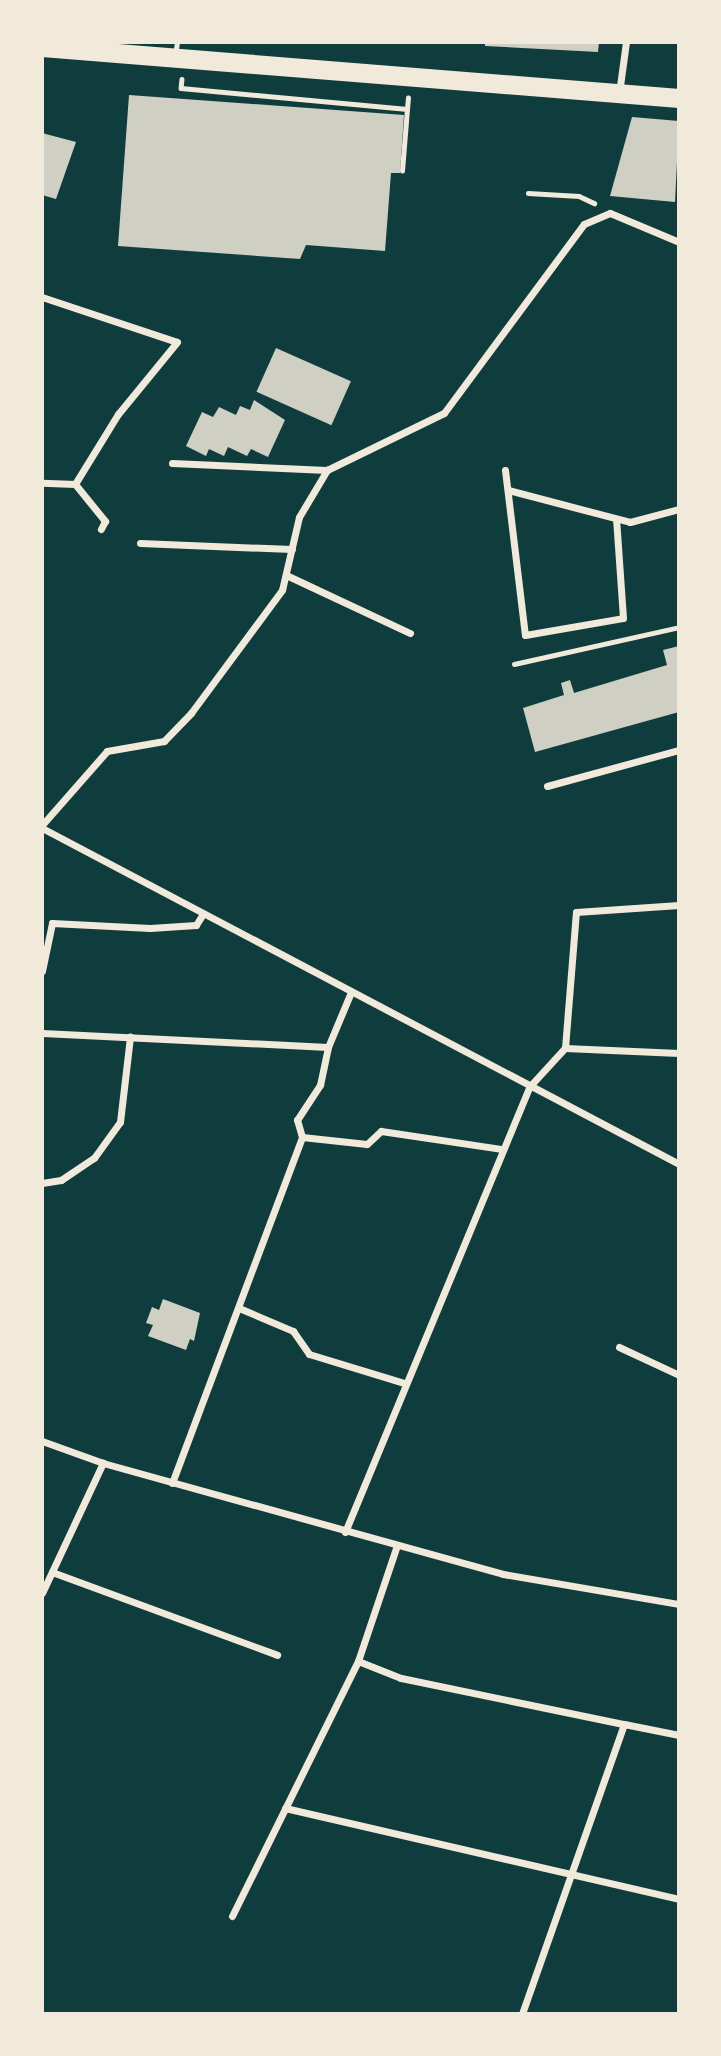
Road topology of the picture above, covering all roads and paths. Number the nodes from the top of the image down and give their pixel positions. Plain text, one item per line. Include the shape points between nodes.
1 (626, 42) edge
2 (42, 47) edge
3 (178, 58) edge
4 (619, 93) junction
5 (409, 94) dead end
6 (679, 98) edge
7 (407, 108) junction
8 (402, 171) dead end
9 (528, 193) dead end
10 (570, 196) dead end
11 (679, 242) edge
12 (42, 297) edge
13 (172, 463) dead end
14 (327, 470) junction
15 (505, 470) dead end
16 (42, 483) edge
17 (75, 484) junction
18 (508, 490) junction
19 (679, 509) edge
20 (616, 519) junction
21 (101, 529) dead end
22 (140, 543) dead end
23 (292, 549) junction
24 (286, 575) junction
25 (679, 627) edge
26 (410, 633) dead end
27 (514, 664) dead end
28 (679, 750) edge
29 (547, 786) dead end
30 (42, 827) edge
31 (679, 905) edge
32 (203, 914) junction
33 (42, 971) edge
34 (351, 992) junction
35 (42, 1033) edge
36 (130, 1037) junction
37 (328, 1047) junction
38 (565, 1048) junction
39 (679, 1052) edge
40 (530, 1086) junction
41 (302, 1138) junction
42 (501, 1149) junction
43 (679, 1164) edge
44 (42, 1183) edge
45 (239, 1308) junction
46 (619, 1346) dead end
47 (679, 1375) edge
48 (404, 1383) junction
49 (42, 1441) edge
50 (103, 1463) junction
51 (172, 1483) junction
52 (345, 1532) junction
53 (397, 1545) junction
54 (52, 1572) junction
55 (42, 1593) edge
56 (679, 1604) edge
57 (277, 1655) dead end
58 (358, 1661) junction
59 (624, 1724) junction
60 (679, 1735) edge
61 (285, 1808) junction
62 (570, 1873) junction
63 (679, 1899) edge
64 (232, 1916) dead end
65 (522, 2014) edge

1 - 4 street
2 - 3 highway
3 - 4 highway
3 - 7 path via 181,88
4 - 6 highway
5 - 7 path
7 - 8 path
9 - 10 path
11 - 14 street via 610,213 584,224 444,413
12 - 17 street via 177,342 118,414
13 - 14 street
14 - 23 street via 299,517
15 - 18 street
16 - 17 street
17 - 21 street via 105,521
18 - 20 street
18 - 20 street via 525,635 623,618
19 - 20 street via 629,522
22 - 23 street
23 - 24 street
24 - 26 street
24 - 30 street via 282,590 191,713 164,741 107,751
25 - 27 lane
28 - 29 street
30 - 32 street
31 - 38 street via 576,912
32 - 33 street via 196,925 150,928 52,922
32 - 34 street
34 - 37 street
34 - 40 street
35 - 36 street
36 - 37 street
36 - 44 street via 120,1122 94,1158 61,1180
37 - 41 street via 320,1086 297,1120
38 - 39 street
38 - 40 street
40 - 42 street
40 - 43 street
41 - 42 street via 367,1144 381,1131
41 - 45 street
42 - 48 street
45 - 48 street via 293,1331 309,1354
45 - 51 street
46 - 47 street
48 - 52 street
49 - 50 street
50 - 51 street
50 - 54 street
51 - 52 street
52 - 53 street
53 - 56 street via 503,1574
53 - 58 street
54 - 55 street
54 - 57 street
58 - 59 street via 401,1678
58 - 61 street
59 - 60 street
59 - 62 street
61 - 62 street
61 - 64 street
62 - 63 street
62 - 65 street

